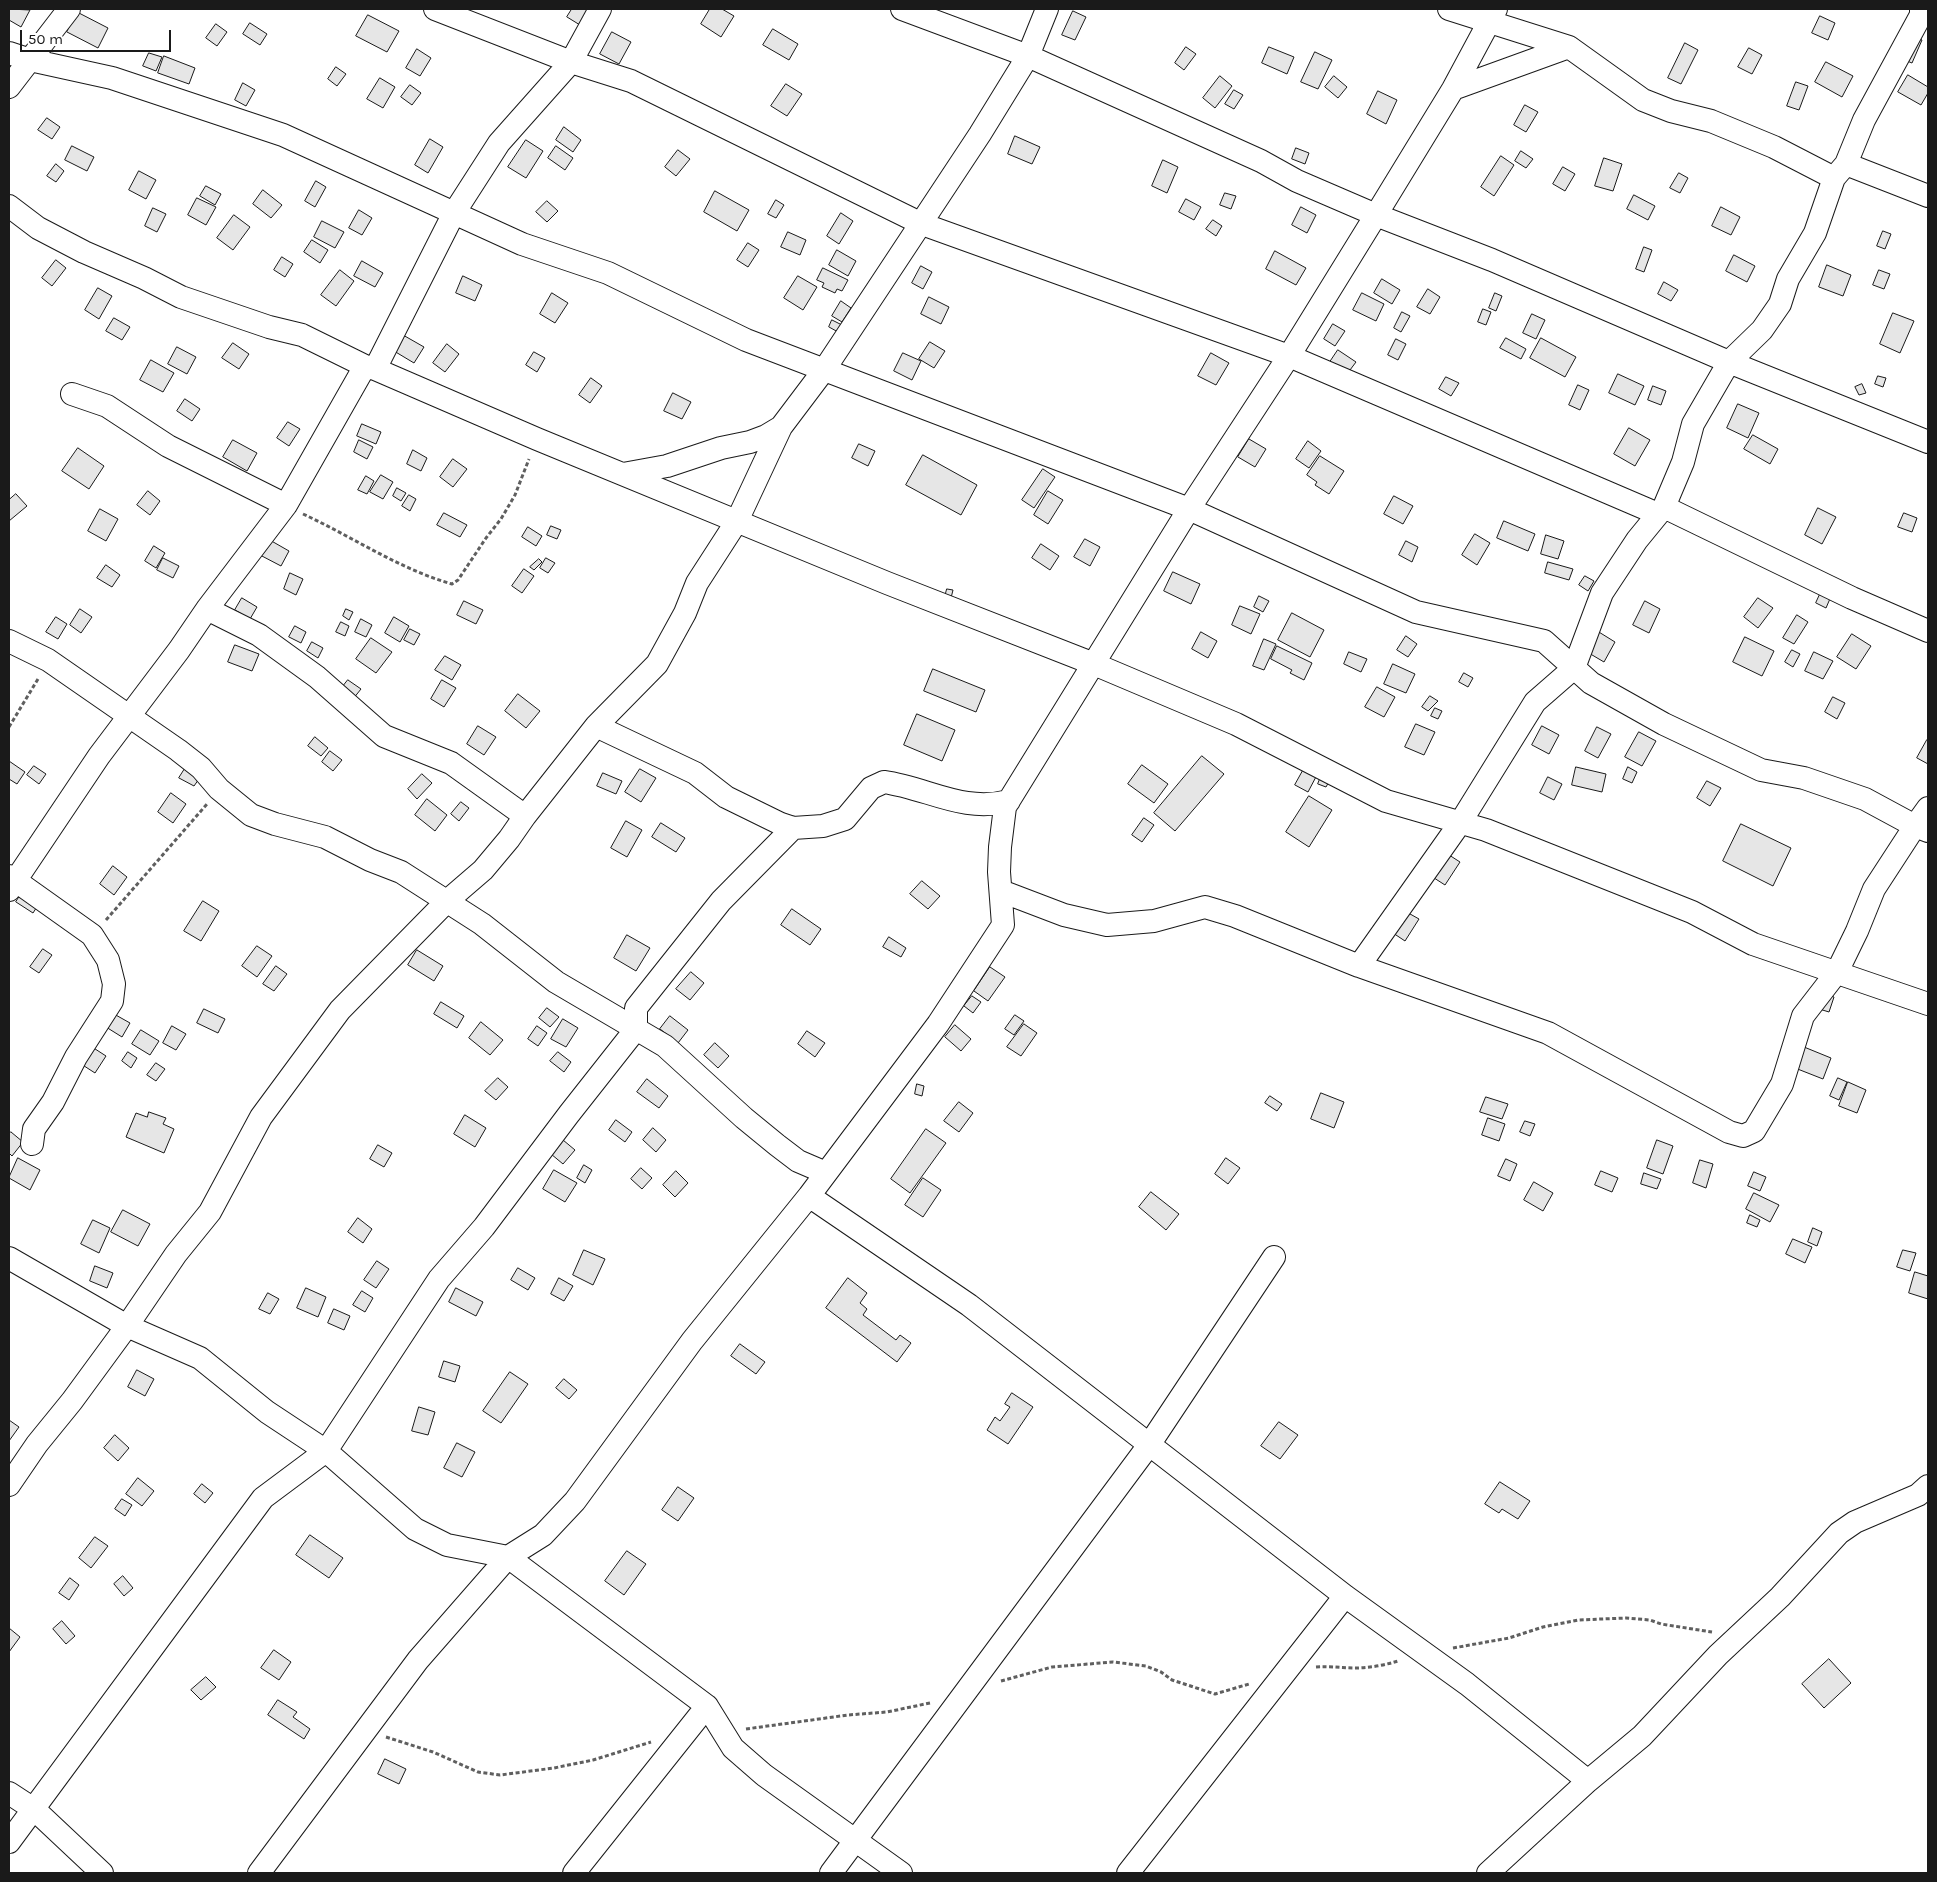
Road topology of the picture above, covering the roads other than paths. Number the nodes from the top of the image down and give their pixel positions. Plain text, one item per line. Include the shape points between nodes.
1 (69, 9) edge
2 (435, 9) edge
3 (600, 9) edge
4 (902, 9) edge
5 (1047, 9) edge
6 (1449, 9) edge
7 (1919, 13) edge
8 (1493, 15) edge
9 (1569, 47) junction
10 (9, 53) edge
11 (1028, 56) junction
12 (30, 60) junction
13 (571, 62) junction
14 (9, 87) edge
15 (1453, 89) junction
16 (1840, 171) junction
17 (1928, 196) edge
18 (9, 206) edge
19 (454, 213) junction
20 (1376, 215) junction
21 (922, 224) junction
22 (1289, 356) junction
23 (1729, 362) junction
24 (370, 367) junction
25 (824, 370) junction
26 (72, 394) dead end
27 (781, 427) junction
28 (1928, 442) edge
29 (623, 474) junction
30 (286, 505) junction
31 (1189, 509) junction
32 (1661, 510) junction
33 (737, 522) junction
34 (207, 609) junction
35 (1928, 631) edge
36 (9, 640) edge
37 (1094, 664) junction
38 (1574, 668) junction
39 (130, 716) junction
40 (596, 726) junction
41 (1009, 801) junction
42 (1928, 808) edge
43 (525, 816) junction
44 (1460, 823) junction
45 (793, 828) junction
46 (1921, 828) edge
47 (11, 882) edge
48 (1001, 890) junction
49 (448, 902) junction
50 (1359, 966) junction
51 (1837, 972) junction
52 (1928, 1004) edge
53 (636, 1029) junction
54 (32, 1144) dead end
55 (826, 1173) junction
56 (809, 1196) junction
57 (1274, 1257) dead end
58 (9, 1258) edge
59 (127, 1326) junction
60 (1150, 1445) junction
61 (326, 1451) junction
62 (9, 1485) edge
63 (1928, 1486) edge
64 (508, 1557) junction
65 (1345, 1596) junction
66 (707, 1706) junction
67 (1588, 1781) junction
68 (9, 1793) edge
69 (34, 1810) junction
70 (9, 1842) edge
71 (855, 1842) junction
72 (102, 1873) edge
73 (258, 1873) edge
74 (574, 1873) edge
75 (832, 1873) edge
76 (901, 1873) edge
77 (1128, 1873) edge
78 (1488, 1873) edge

1 - 12 street
2 - 13 street
3 - 13 street
4 - 11 street
5 - 11 street
6 - 8 street
7 - 16 street
8 - 9 street
8 - 15 street
9 - 15 street
9 - 16 street via 1644,100 1711,121
10 - 12 street
11 - 20 street
11 - 21 street
12 - 14 street
12 - 19 street via 112,78 283,135
13 - 19 street via 499,143
13 - 21 street via 631,81
15 - 20 street
16 - 17 street
16 - 23 street via 1814,233 1788,279 1780,304 1762,330
18 - 24 street via 38,228 181,296 269,327 302,335
19 - 24 street
19 - 25 street via 522,244 608,273 746,340
20 - 22 street
20 - 23 street via 1492,260
21 - 22 street
21 - 25 street
22 - 31 street
22 - 32 street
23 - 28 street
23 - 32 street via 1692,424 1683,462
24 - 29 street
24 - 30 street
25 - 27 street
25 - 31 street
26 - 30 street via 107,406 168,446
27 - 29 street via 750,442 668,466
27 - 33 street
29 - 33 street
30 - 34 street
31 - 37 street
31 - 38 street via 1416,612 1544,641
32 - 35 street
32 - 38 street via 1602,593
33 - 37 street
33 - 40 street via 697,583 686,613 657,664
34 - 39 street
34 - 43 street via 259,635 317,677 384,736 451,763
36 - 39 street via 48,660
37 - 41 street
37 - 44 street via 1236,724 1386,801
38 - 44 street via 1535,702
38 - 46 street via 1591,683 1664,724 1761,770 1804,778 1865,798
39 - 47 street
39 - 49 street via 201,768 219,789 251,815 325,837 401,872
40 - 43 street
40 - 45 street via 695,773 726,797
41 - 45 street via 972,804 884,782 871,788 845,819 823,826
41 - 48 street via 1005,807 1000,847
42 - 46 street
43 - 49 street via 482,870
44 - 50 street
44 - 51 street via 1486,830 1692,912 1753,944
45 - 53 street via 721,901 636,1008
46 - 51 street via 1874,888
47 - 54 street via 92,935 108,960 114,984 112,1001 34,1129
48 - 50 street via 1064,915 1106,925 1154,921 1205,907
48 - 55 street via 1002,925 938,1024
49 - 53 street via 482,924 556,982
49 - 59 street via 340,1010 261,1116 210,1212 176,1254
50 - 51 street via 1548,1033 1729,1132 1743,1136 1754,1131 1782,1084 1803,1016
51 - 52 street
53 - 55 street via 665,1046 744,1118 798,1161
53 - 61 street via 484,1227 439,1279
55 - 56 street
56 - 60 street via 969,1305
56 - 64 street via 692,1342 575,1501 543,1535
57 - 60 street
58 - 59 street
59 - 61 street via 200,1358 267,1412
59 - 62 street
60 - 65 street
60 - 71 street
61 - 64 street via 415,1529 447,1545
61 - 69 street via 264,1498
63 - 67 street via 1918,1495 1855,1522 1839,1533 1642,1736
64 - 66 street
64 - 73 street via 418,1660
65 - 67 street via 1467,1684
65 - 77 street
66 - 71 street via 733,1748
66 - 74 street
67 - 78 street
68 - 69 street
69 - 70 street
69 - 72 street
71 - 75 street
71 - 76 street

